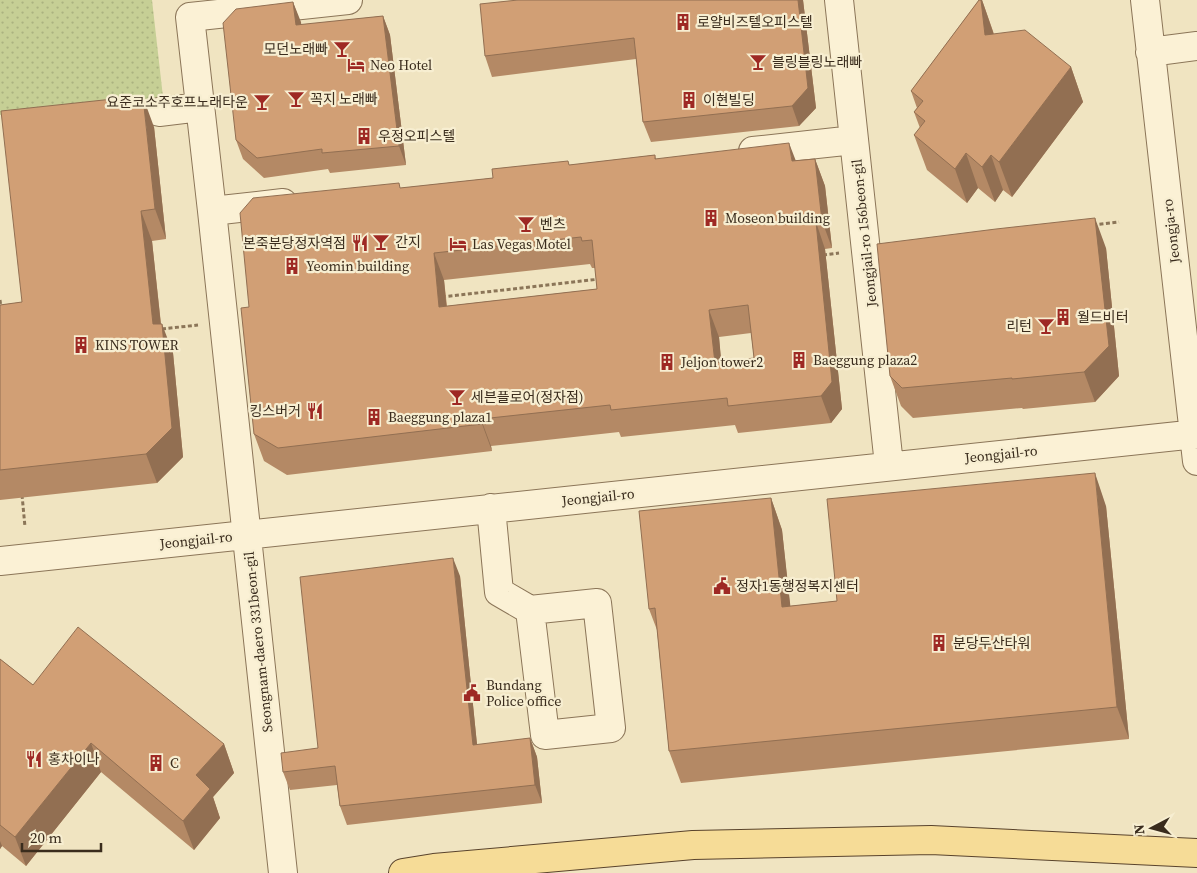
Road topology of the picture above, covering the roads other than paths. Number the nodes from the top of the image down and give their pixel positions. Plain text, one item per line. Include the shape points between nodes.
1 (348, 0) edge
2 (839, 0) edge
3 (1145, 0) edge
4 (1197, 46) edge
5 (1150, 52) junction
6 (200, 107) junction
7 (159, 112) dead end
8 (854, 140) junction
9 (726, 154) edge
10 (302, 201) edge
11 (212, 211) junction
12 (1195, 434) edge
13 (1197, 461) edge
14 (889, 465) junction
15 (491, 508) junction
16 (247, 535) junction
17 (0, 561) edge
18 (530, 610) junction
19 (1197, 853) edge
20 (283, 873) edge
21 (403, 873) edge

1 - 6 street, Seongnam-daero 331beon-gil via 190,17
2 - 8 street, Jeongjail-ro 156beon-gil
3 - 5 street, Jeongja-ro
4 - 5 street
5 - 12 street, Jeongja-ro
6 - 7 street
6 - 11 street, Seongnam-daero 331beon-gil
8 - 9 street
8 - 14 street, Jeongjail-ro 156beon-gil
10 - 11 street
11 - 16 street, Seongnam-daero 331beon-gil
12 - 13 street, Jeongja-ro
12 - 14 street, Jeongjail-ro
14 - 15 street, Jeongjail-ro
15 - 16 street, Jeongjail-ro
15 - 18 street via 499,592
16 - 17 street, Jeongjail-ro
16 - 20 street, Seongnam-daero 331beon-gil
18 - 18 street via 597,603 611,728 545,735
19 - 21 main road via 931,840 693,845

